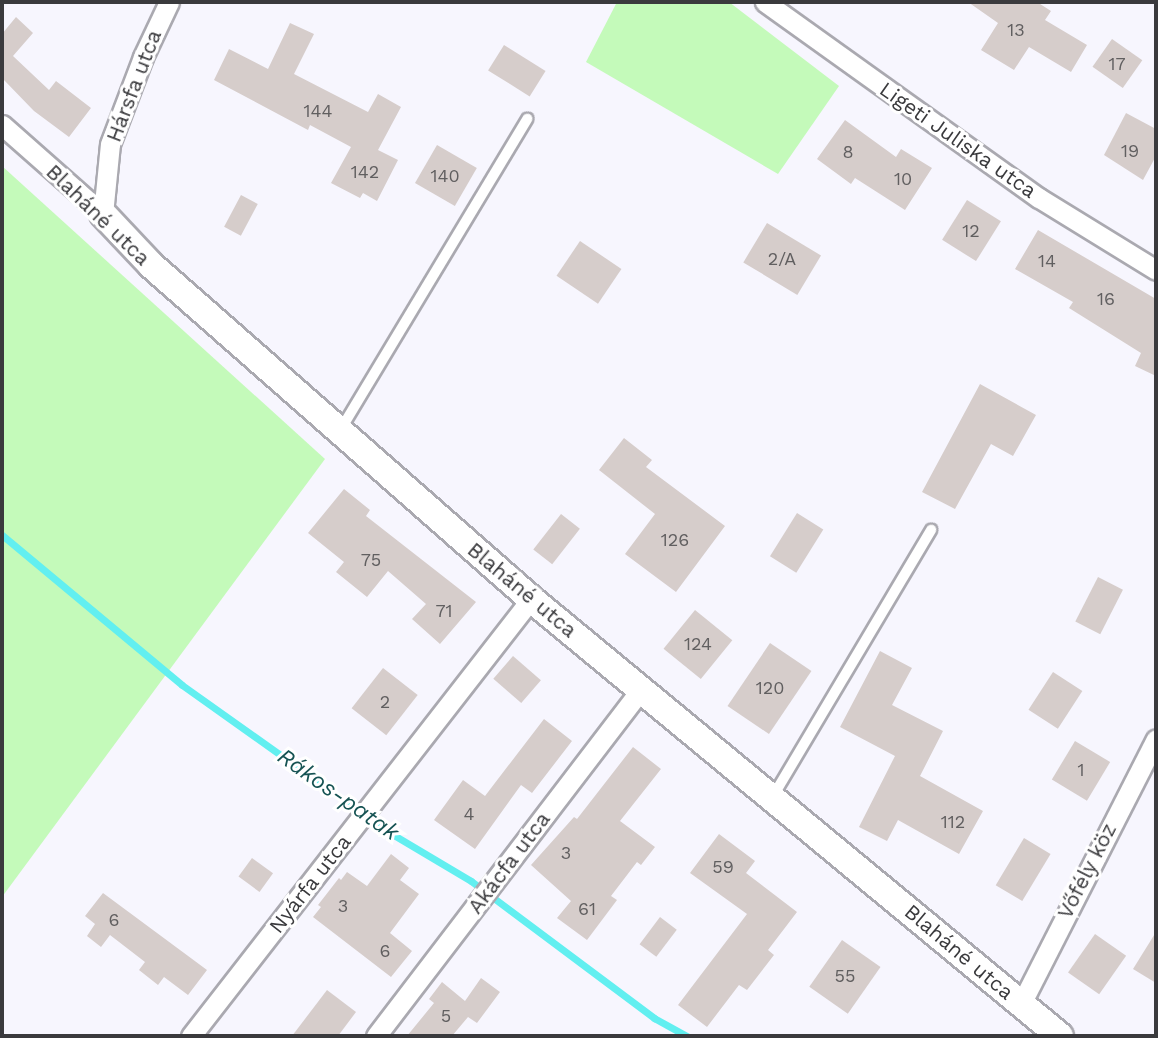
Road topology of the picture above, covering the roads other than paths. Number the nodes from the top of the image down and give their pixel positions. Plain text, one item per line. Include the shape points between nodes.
1 (169, 2) edge
2 (765, 2) edge
3 (527, 119) dead end
4 (2, 125) edge
5 (103, 214) junction
6 (1156, 270) edge
7 (339, 432) junction
8 (931, 530) dead end
9 (531, 599) junction
10 (641, 690) junction
11 (1156, 739) edge
12 (772, 798) junction
13 (1021, 1004) junction
14 (191, 1036) edge
15 (376, 1036) edge
16 (1060, 1036) edge

1 - 5 street, Hársfa utca via 110,144
2 - 6 street, Ligeti Juliska utca via 1039,198
3 - 7 lane
4 - 5 street, Blaháné utca
5 - 7 street, Blaháné utca via 151,265
7 - 9 street, Blaháné utca
8 - 12 lane
9 - 10 street, Blaháné utca
9 - 14 street, Nyárfa utca
10 - 12 street, Blaháné utca
10 - 15 street, Akácfa utca
11 - 13 street, Vőfély köz
12 - 13 street, Blaháné utca
13 - 16 street, Blaháné utca

